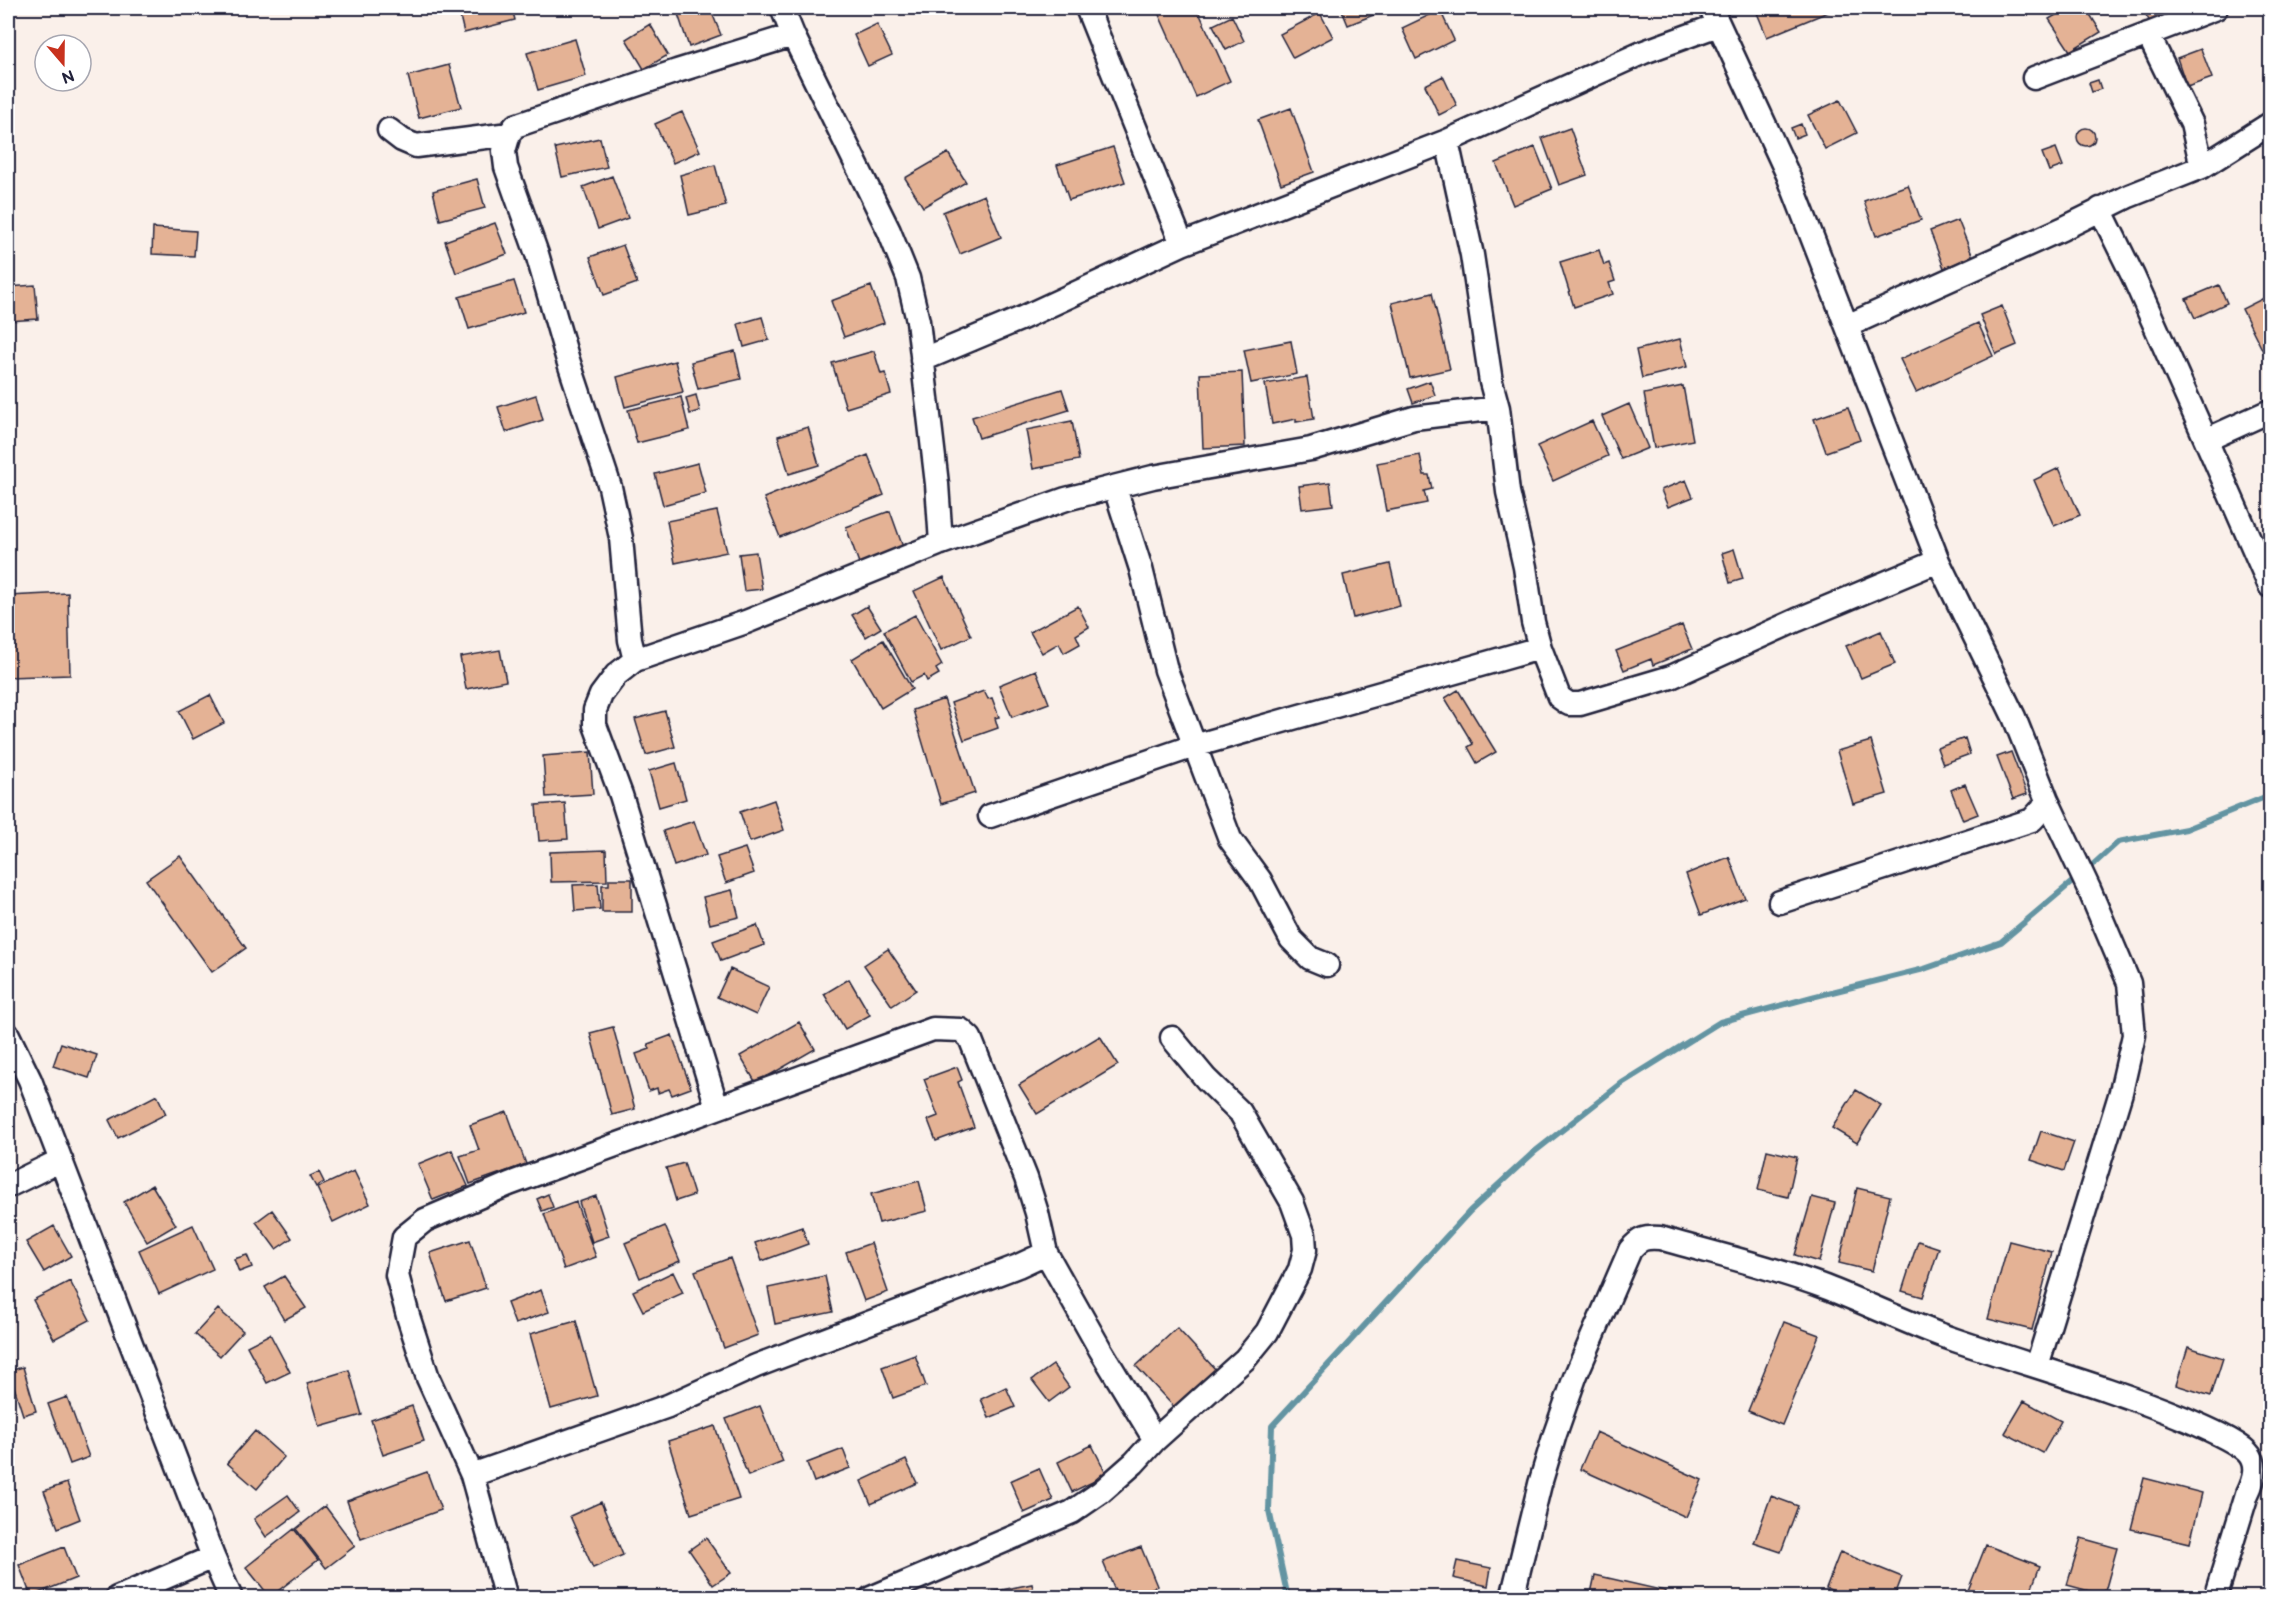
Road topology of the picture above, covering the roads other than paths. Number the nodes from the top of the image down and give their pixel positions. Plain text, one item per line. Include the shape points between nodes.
1 (782, 8) edge
2 (1087, 8) edge
3 (2216, 8) edge
4 (1714, 16) edge
5 (2148, 34) junction
6 (793, 35) junction
7 (2034, 78) dead end
8 (2271, 124) edge
9 (389, 130) dead end
10 (509, 134) junction
11 (1447, 141) junction
12 (2202, 167) junction
13 (2100, 209) junction
14 (1182, 244) junction
15 (1847, 326) junction
16 (922, 360) junction
17 (1498, 408) junction
18 (2271, 411) edge
19 (2206, 440) junction
20 (1115, 488) junction
21 (941, 543) junction
22 (1938, 561) junction
23 (2271, 586) edge
24 (1540, 648) junction
25 (635, 660) junction
26 (1194, 746) junction
27 (2047, 800) junction
28 (990, 816) dead end
29 (1780, 902) dead end
30 (1327, 965) dead end
31 (8, 1035) edge
32 (1172, 1038) dead end
33 (717, 1107) junction
34 (61, 1160) junction
35 (8, 1186) edge
36 (1046, 1253) junction
37 (2037, 1366) junction
38 (1155, 1440) junction
39 (472, 1475) junction
40 (213, 1557) junction
41 (117, 1598) edge
42 (231, 1598) edge
43 (506, 1598) edge
44 (871, 1598) edge
45 (1512, 1598) edge
46 (2214, 1598) edge

1 - 6 street
2 - 14 street
3 - 5 street
4 - 11 street
4 - 15 street via 1788,175
5 - 7 street
5 - 12 street via 2192,124
6 - 10 street via 547,114 515,126
6 - 16 street via 908,278
8 - 12 street
9 - 10 street via 416,146
10 - 25 street via 504,151 506,167 610,487 621,538
11 - 14 street
11 - 17 street via 1472,255 1489,374
12 - 13 street
13 - 15 street
13 - 19 street
14 - 16 street
15 - 22 street
16 - 21 street
17 - 20 street via 1414,418 1311,449 1153,477
17 - 24 street via 1508,492
18 - 19 street
19 - 23 street
20 - 21 street via 1066,499
20 - 26 street via 1141,569 1166,670
21 - 25 street via 746,622
22 - 24 street via 1671,677 1581,704 1569,704 1559,697
22 - 27 street via 2014,717
24 - 26 street
25 - 33 street via 615,675 601,695 595,725 621,795
26 - 28 street
26 - 30 street via 1230,839 1260,880 1291,939 1310,958
27 - 29 street via 2032,820
27 - 37 street via 2129,984 2134,1035 2121,1092
31 - 34 street
32 - 38 street via 1240,1112 1292,1202 1305,1250 1300,1269 1267,1332 1245,1359
33 - 36 street via 915,1034 933,1029 961,1030 970,1038 1026,1178
33 - 39 street via 509,1184 425,1220 404,1237 397,1275 408,1316 428,1378
34 - 35 street
34 - 40 street
36 - 38 street
36 - 39 street via 756,1366 668,1406
37 - 45 street via 1929,1331 1861,1301 1758,1265 1645,1237 1630,1250 1575,1377 1540,1484
37 - 46 street via 2157,1407 2210,1430 2246,1452 2254,1465 2254,1480
38 - 44 street via 1134,1463 1072,1512
39 - 43 street
40 - 41 street
40 - 42 street

